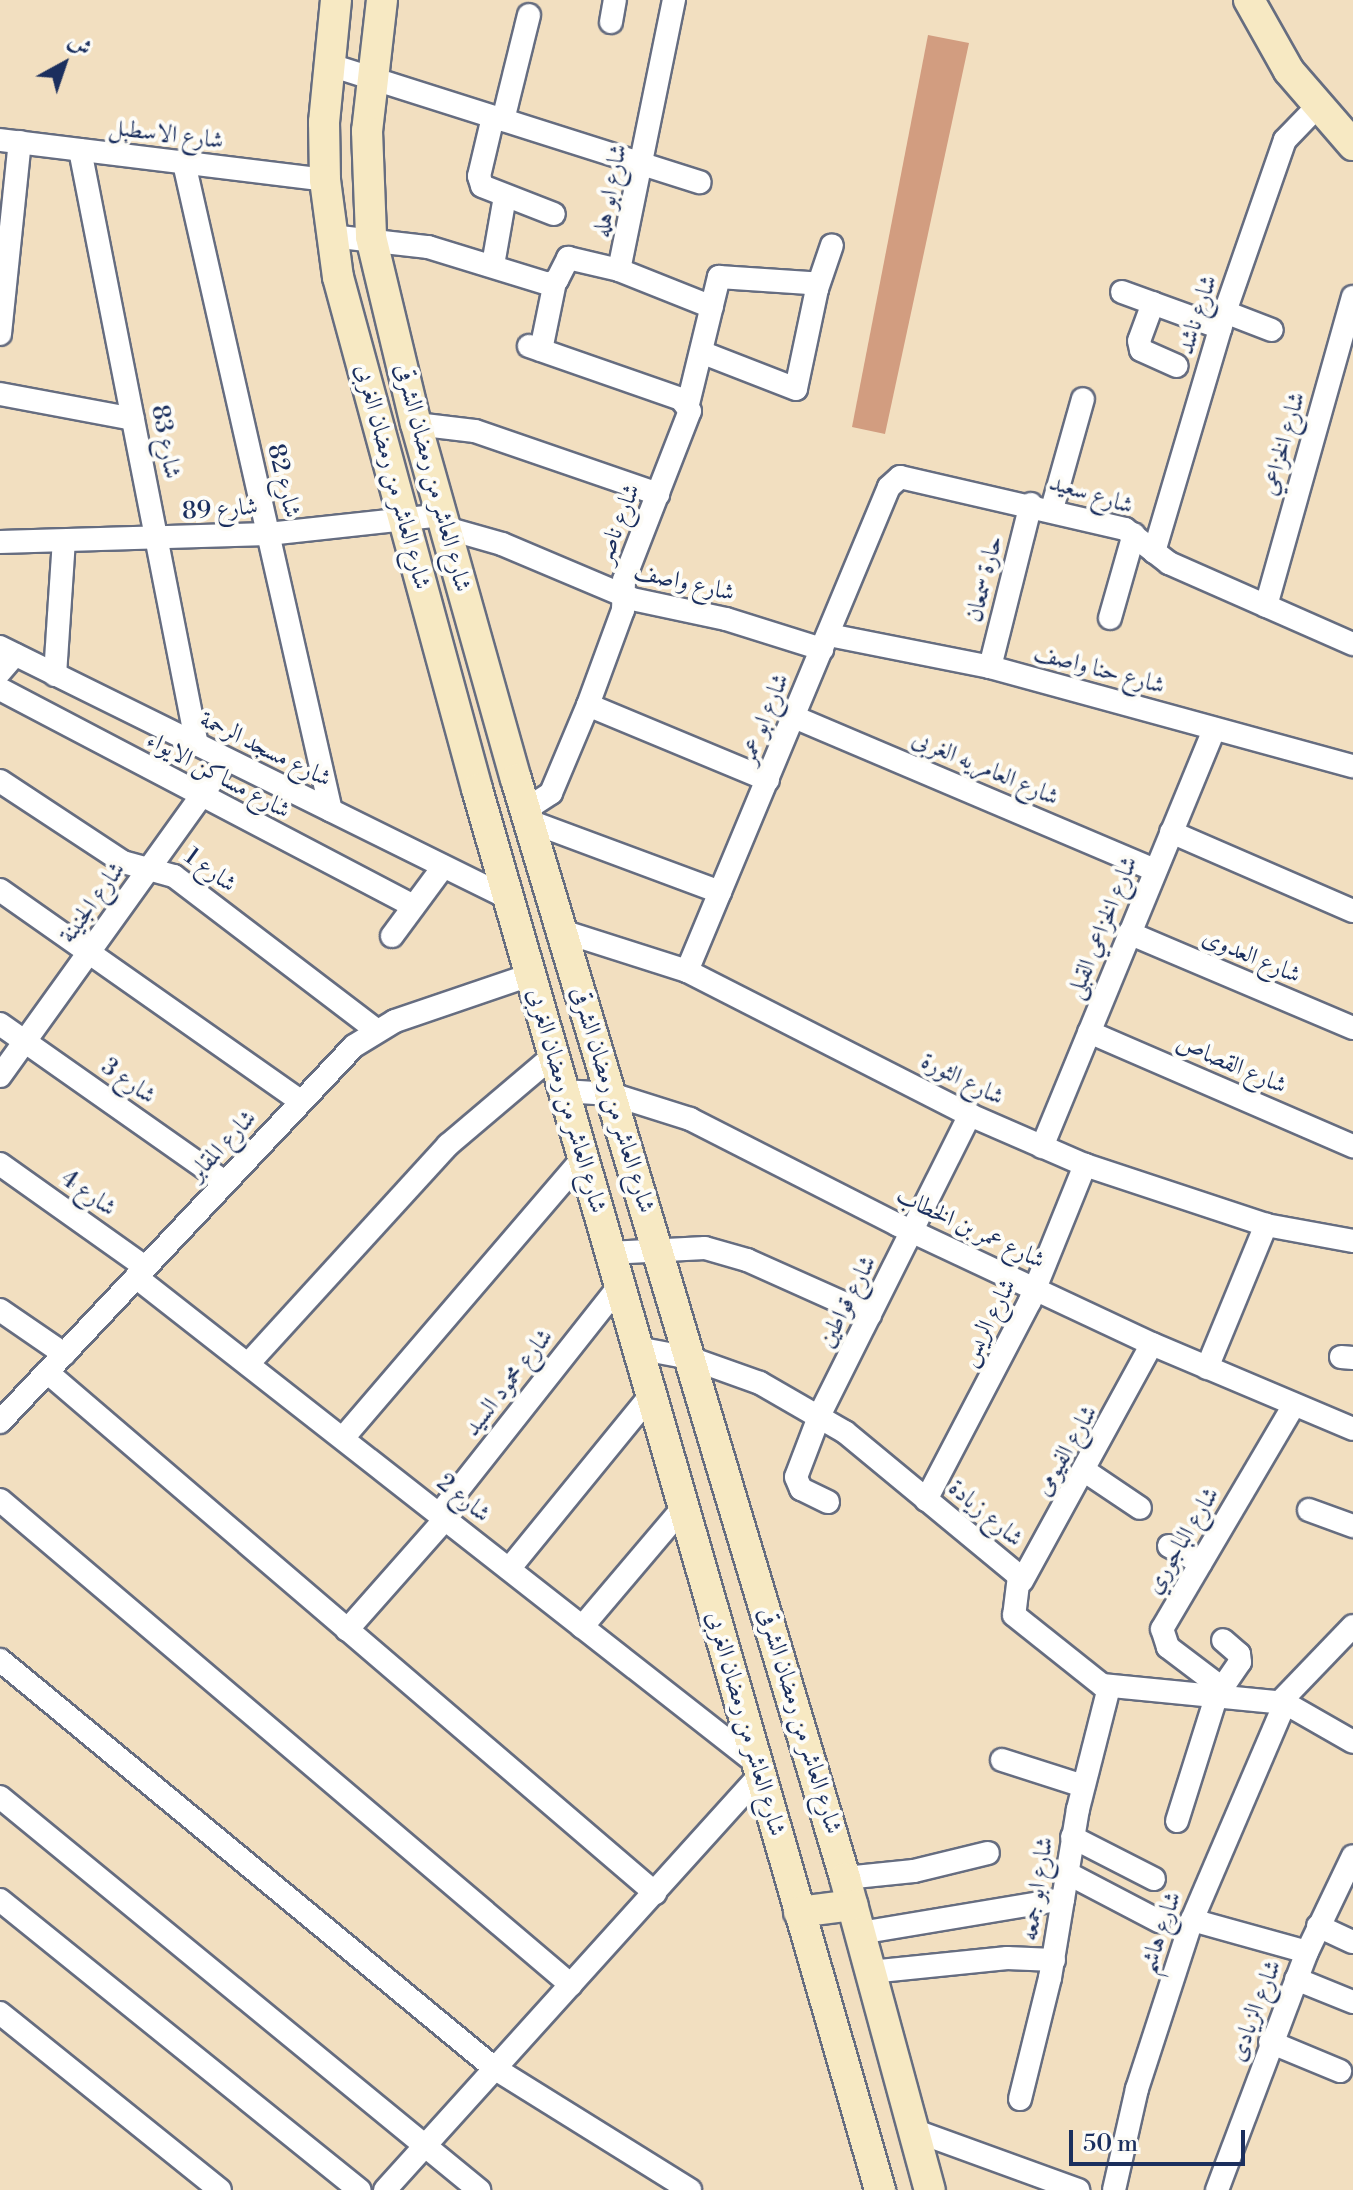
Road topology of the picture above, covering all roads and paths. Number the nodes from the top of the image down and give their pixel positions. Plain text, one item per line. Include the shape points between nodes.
1 (336, 0) edge
2 (382, 0) edge
3 (674, 0) edge
4 (1249, 0) edge
5 (529, 15) dead end
6 (327, 64) junction
7 (370, 78) junction
8 (1317, 107) junction
9 (498, 118) junction
10 (10, 141) edge
11 (1353, 145) edge
12 (80, 150) junction
13 (184, 163) junction
14 (643, 167) junction
15 (325, 180) junction
16 (700, 182) dead end
17 (505, 196) junction
18 (554, 214) dead end
19 (331, 236) junction
20 (371, 237) junction
21 (832, 245) dead end
22 (493, 265) junction
23 (619, 270) junction
24 (555, 282) junction
25 (817, 289) junction
26 (1122, 292) dead end
27 (1353, 297) edge
28 (1153, 303) junction
29 (712, 307) junction
30 (1223, 320) junction
31 (1272, 330) dead end
32 (0, 334) edge
33 (703, 353) junction
34 (1177, 366) dead end
35 (0, 394) edge
36 (1083, 399) dead end
37 (688, 404) junction
38 (133, 419) junction
39 (416, 424) junction
40 (889, 487) joint
41 (658, 494) junction
42 (1042, 506) junction
43 (403, 520) junction
44 (444, 522) junction
45 (268, 534) junction
46 (1134, 534) junction
47 (158, 540) junction
48 (64, 541) junction
49 (0, 542) edge
50 (1154, 552) junction
51 (623, 596) junction
52 (1266, 606) junction
53 (1110, 618) dead end
54 (825, 642) junction
55 (1353, 644) edge
56 (8, 651) edge
57 (990, 667) junction
58 (0, 672) edge
59 (55, 675) junction
60 (0, 689) edge
61 (588, 705) junction
62 (794, 717) junction
63 (1214, 729) junction
64 (197, 745) junction
65 (227, 760) junction
66 (1353, 765) edge
67 (516, 779) junction
68 (768, 780) junction
69 (0, 781) edge
70 (477, 789) junction
71 (200, 797) junction
72 (331, 811) junction
73 (527, 815) junction
74 (1171, 832) junction
75 (443, 867) junction
76 (150, 868) junction
77 (1155, 870) junction
78 (0, 890) edge
79 (720, 892) junction
80 (508, 898) junction
81 (413, 906) junction
82 (1353, 911) edge
83 (562, 931) junction
84 (1129, 933) junction
85 (392, 936) dead end
86 (90, 950) junction
87 (687, 971) junction
88 (532, 983) junction
89 (578, 985) junction
90 (0, 1024) edge
91 (1353, 1028) edge
92 (376, 1030) junction
93 (1089, 1032) junction
94 (25, 1041) junction
95 (553, 1056) junction
96 (0, 1076) edge
97 (563, 1091) junction
98 (611, 1094) junction
99 (300, 1101) junction
100 (970, 1115) junction
101 (1353, 1146) edge
102 (1042, 1147) junction
103 (582, 1159) junction
104 (0, 1164) edge
105 (1085, 1165) junction
106 (225, 1182) junction
107 (1266, 1225) junction
108 (913, 1230) junction
109 (1353, 1241) edge
110 (656, 1246) junction
111 (609, 1253) junction
112 (140, 1272) junction
113 (619, 1286) junction
114 (1036, 1288) junction
115 (0, 1310) edge
116 (870, 1315) junction
117 (1152, 1344) junction
118 (637, 1348) junction
119 (64, 1354) junction
120 (690, 1358) junction
121 (248, 1364) junction
122 (1207, 1368) junction
123 (47, 1372) junction
124 (650, 1396) junction
125 (1294, 1405) junction
126 (820, 1414) junction
127 (0, 1422) edge
128 (1353, 1429) edge
129 (343, 1438) junction
130 (1085, 1471) junction
131 (0, 1500) edge
132 (926, 1500) junction
133 (828, 1502) dead end
134 (1140, 1508) dead end
135 (682, 1509) junction
136 (1309, 1510) dead end
137 (443, 1515) junction
138 (1353, 1526) edge
139 (1169, 1546) dead end
140 (1201, 1563) junction
141 (509, 1569) junction
142 (1022, 1581) junction
143 (1353, 1626) edge
144 (582, 1627) junction
145 (347, 1630) junction
146 (1223, 1640) dead end
147 (0, 1660) edge
148 (1109, 1687) junction
149 (1219, 1692) junction
150 (1283, 1703) junction
151 (1353, 1742) edge
152 (1002, 1760) dead end
153 (758, 1769) junction
154 (1083, 1786) junction
155 (0, 1797) edge
156 (1177, 1821) dead end
157 (1072, 1837) junction
158 (988, 1853) dead end
159 (1353, 1856) edge
160 (1067, 1873) junction
161 (1154, 1879) dead end
162 (655, 1893) junction
163 (1063, 1899) junction
164 (0, 1900) edge
165 (853, 1905) junction
166 (799, 1912) junction
167 (1192, 1920) junction
168 (1159, 1921) dead end
169 (1318, 1926) junction
170 (1353, 1942) edge
171 (1307, 1952) junction
172 (1054, 1960) junction
173 (870, 1972) junction
174 (1296, 1979) junction
175 (571, 1985) junction
176 (1353, 2002) edge
177 (0, 2013) edge
178 (1270, 2042) junction
179 (494, 2068) junction
180 (1340, 2071) dead end
181 (1020, 2099) dead end
182 (916, 2139) junction
183 (423, 2147) junction
184 (873, 2178) edge
185 (220, 2190) edge
186 (360, 2190) edge
187 (385, 2190) edge
188 (479, 2190) edge
189 (690, 2190) edge
190 (930, 2190) edge
191 (1078, 2190) edge
192 (1114, 2190) edge
193 (1217, 2190) edge

1 - 6 street, شارع العاشر من رمضان الغربى
2 - 7 street, شارع العاشر من رمضان الشرقى
3 - 14 street, شارع ابو هله
4 - 8 street via 1289,71
5 - 9 street
6 - 7 street
6 - 15 street, شارع العاشر من رمضان الغربى
7 - 9 street
7 - 20 street, شارع العاشر من رمضان الشرقى
8 - 11 street
8 - 30 street, شارع ناشد via 1285,140
9 - 14 street
9 - 17 street via 479,181
10 - 12 street, شارع الاسطبل
10 - 32 street
12 - 13 street, شارع الاسطبل
12 - 38 street, شارع 83
13 - 15 street, شارع الاسطبل
13 - 45 street, شارع 82
14 - 16 street
14 - 23 street, شارع ابو هله
15 - 19 street, شارع العاشر من رمضان الغربى
17 - 18 street
17 - 22 street
19 - 20 street
19 - 43 street, شارع العاشر من رمضان الغربى
20 - 22 street
20 - 39 street, شارع العاشر من رمضان الشرقى
21 - 25 street
22 - 24 street
23 - 24 street, شارع ابو هله via 568,258
23 - 29 street
24 - 37 street via 535,348
25 - 29 street, شارع ناصر via 809,283 722,277 715,282
25 - 33 street via 796,389
26 - 28 street
27 - 52 street, شارع الخزاعي
28 - 30 street
28 - 34 street via 1139,341 1141,350
29 - 33 street, شارع ناصر
30 - 31 street
30 - 50 street, شارع ناشد
33 - 37 street, شارع ناصر
35 - 38 street
36 - 42 street, حارة سمعان
37 - 41 street, شارع ناصر via 689,418
38 - 47 street, شارع 83
39 - 41 street via 475,431
39 - 44 street, شارع العاشر من رمضان الشرقى
40 - 42 street, شارع سعيد via 907,477
40 - 54 street, شارع ابو عمر
41 - 51 street, شارع ناصر via 624,580
42 - 46 street, شارع سعيد
42 - 57 street, حارة سمعان
43 - 44 street, شارع 89
43 - 45 street, شارع 89
43 - 70 street, شارع العاشر من رمضان الغربى
44 - 51 street, شارع واصف
44 - 67 street, شارع العاشر من رمضان الشرقى
45 - 47 street, شارع 89
45 - 72 street, شارع 82
46 - 50 street, شارع سعيد
46 - 53 street
47 - 48 street, شارع 89
47 - 64 street, شارع 83
48 - 49 street, شارع 89
48 - 59 street
50 - 52 street, شارع سعيد
51 - 54 street, شارع واصف
51 - 61 street, شارع ناصر via 623,610
52 - 55 street, شارع سعيد
54 - 57 street, شارع حنا واصف
54 - 62 street, شارع ابو عمر
56 - 58 street
56 - 59 street, شارع مسجد الرحمة
57 - 63 street, شارع حنا واصف
59 - 64 street, شارع مسجد الرحمة
60 - 71 street, شارع مساكن الايواء
61 - 68 street
61 - 73 street, شارع ناصر via 551,793
62 - 68 street, شارع ابو عمر
62 - 77 street, شارع العامريه الغربى
63 - 66 street, شارع حنا واصف
63 - 74 street, شارع الخزاعي القبلى
64 - 65 street, شارع مسجد الرحمة
65 - 71 street, شارع الجنينة
65 - 72 street, شارع مسجد الرحمة
67 - 70 street
67 - 73 street, شارع العاشر من رمضان الشرقى
68 - 79 street, شارع ابو عمر
69 - 76 street, شارع 1 via 123,862
70 - 80 street, شارع العاشر من رمضان الغربى
71 - 76 street, شارع الجنينة
71 - 81 street, شارع مساكن الايواء
72 - 75 street, شارع مسجد الرحمة
73 - 79 street
73 - 83 street, شارع العاشر من رمضان الشرقى
74 - 77 street, شارع الخزاعي القبلى
74 - 82 street
75 - 80 street, شارع مسجد الرحمة
75 - 81 street
76 - 86 street, شارع الجنينة
76 - 92 street, شارع 1 via 174,876
77 - 84 street, شارع الخزاعي القبلى
78 - 86 street
79 - 87 street, شارع ابو عمر
80 - 88 street, شارع العاشر من رمضان الغربى
81 - 85 street
83 - 87 street, شارع الثورة
83 - 89 street, شارع العاشر من رمضان الشرقى
84 - 91 street, شارع العدوى
84 - 93 street, شارع الخزاعي القبلى
86 - 94 street, شارع الجنينة
86 - 99 street
87 - 100 street, شارع الثورة
88 - 89 street
88 - 92 street, شارع المقابر
88 - 95 street, شارع العاشر من رمضان الغربى
89 - 98 street, شارع العاشر من رمضان الشرقى
90 - 94 street, شارع 3
92 - 99 street, شارع المقابر
93 - 101 street, شارع القصاص
93 - 102 street, شارع الخزاعي القبلى
94 - 96 street, شارع الجنينة
94 - 106 street, شارع 3
95 - 97 street, شارع العاشر من رمضان الغربى
95 - 121 street via 448,1145
97 - 98 street, شارع عمر بن الخطاب
97 - 103 street, شارع العاشر من رمضان الغربى
98 - 108 street, شارع عمر بن الخطاب via 690,1119
98 - 110 street, شارع العاشر من رمضان الشرقى
99 - 106 street, شارع المقابر
100 - 102 street, شارع الثورة
100 - 108 street, شارع قواطين
102 - 105 street, شارع الثورة
103 - 111 street, شارع العاشر من رمضان الغربى
103 - 129 street
104 - 112 street, شارع 4
105 - 107 street, شارع الثورة
105 - 114 street, شارع الريس
106 - 112 street, شارع المقابر
107 - 109 street, شارع الثورة
107 - 122 street
108 - 114 street, شارع عمر بن الخطاب
108 - 116 street, شارع قواطين
110 - 111 street
110 - 116 street via 726,1253
110 - 120 street, شارع العاشر من رمضان الشرقى
111 - 113 street, شارع العاشر من رمضان الغربى
112 - 119 street, شارع المقابر
112 - 121 street, شارع 2
113 - 118 street, شارع العاشر من رمضان الغربى
113 - 137 street, شارع محمود السيد
114 - 117 street, شارع عمر بن الخطاب
114 - 132 street, شارع الريس
115 - 119 street
116 - 126 street, شارع قواطين
117 - 122 street, شارع عمر بن الخطاب
117 - 130 street, شارع الفيومى
118 - 120 street, شارع زيادة
118 - 124 street, شارع العاشر من رمضان الغربى
119 - 123 street, شارع المقابر
120 - 126 street, شارع زيادة via 760,1383
120 - 165 street, شارع العاشر من رمضان الشرقى
121 - 129 street, شارع 2
122 - 125 street, شارع عمر بن الخطاب
123 - 127 street, شارع المقابر
123 - 145 street
124 - 135 street, شارع العاشر من رمضان الغربى
124 - 141 street
125 - 128 street, شارع عمر بن الخطاب
125 - 140 street, شارع الباجوري
126 - 132 street, شارع زيادة
126 - 133 street, شارع قواطين via 796,1481
129 - 137 street, شارع 2
130 - 134 street
130 - 142 street, شارع الفيومى
131 - 175 street
132 - 142 street, شارع زيادة
135 - 144 street
135 - 153 street, شارع العاشر من رمضان الغربى
136 - 138 street
137 - 141 street, شارع 2
137 - 145 street, شارع محمود السيد
139 - 140 street
140 - 149 street, شارع الباجوري via 1162,1636
141 - 144 street, شارع 2
142 - 148 street, شارع زيادة via 1011,1606 1014,1615
143 - 150 street
144 - 153 street, شارع 2
145 - 162 street
146 - 149 street via 1241,1658
147 - 179 street
148 - 149 street
148 - 154 street, شارع ابو جمعه
149 - 150 street
149 - 156 street
150 - 151 street
150 - 167 street, شارع هاشم
152 - 154 street
153 - 162 street
153 - 166 street, شارع العاشر من رمضان الغربى
154 - 157 street, شارع ابو جمعه
155 - 183 street
157 - 160 street, شارع ابو جمعه
157 - 161 street
158 - 165 street via 914,1871
159 - 169 street, شارع الزيادى
160 - 163 street, شارع ابو جمعه
160 - 168 street
162 - 175 street
163 - 165 street
163 - 172 street, شارع ابو جمعه
164 - 186 street
165 - 166 street
165 - 173 street, شارع العاشر من رمضان الشرقى
166 - 184 street, شارع العاشر من رمضان الغربى
167 - 171 street
167 - 192 street, شارع هاشم via 1137,2089
169 - 170 street
169 - 171 street, شارع الزيادى
171 - 174 street, شارع الزيادى
172 - 173 street via 1007,1958
172 - 181 street, شارع ابو جمعه
173 - 182 street, شارع العاشر من رمضان الشرقى
174 - 176 street
174 - 178 street, شارع الزيادى
175 - 179 street
177 - 185 street
178 - 180 street
178 - 193 street, شارع الزيادى
179 - 183 street
179 - 189 street
182 - 184 street
182 - 190 street, شارع العاشر من رمضان الشرقى
182 - 191 street
183 - 187 street
183 - 188 street

